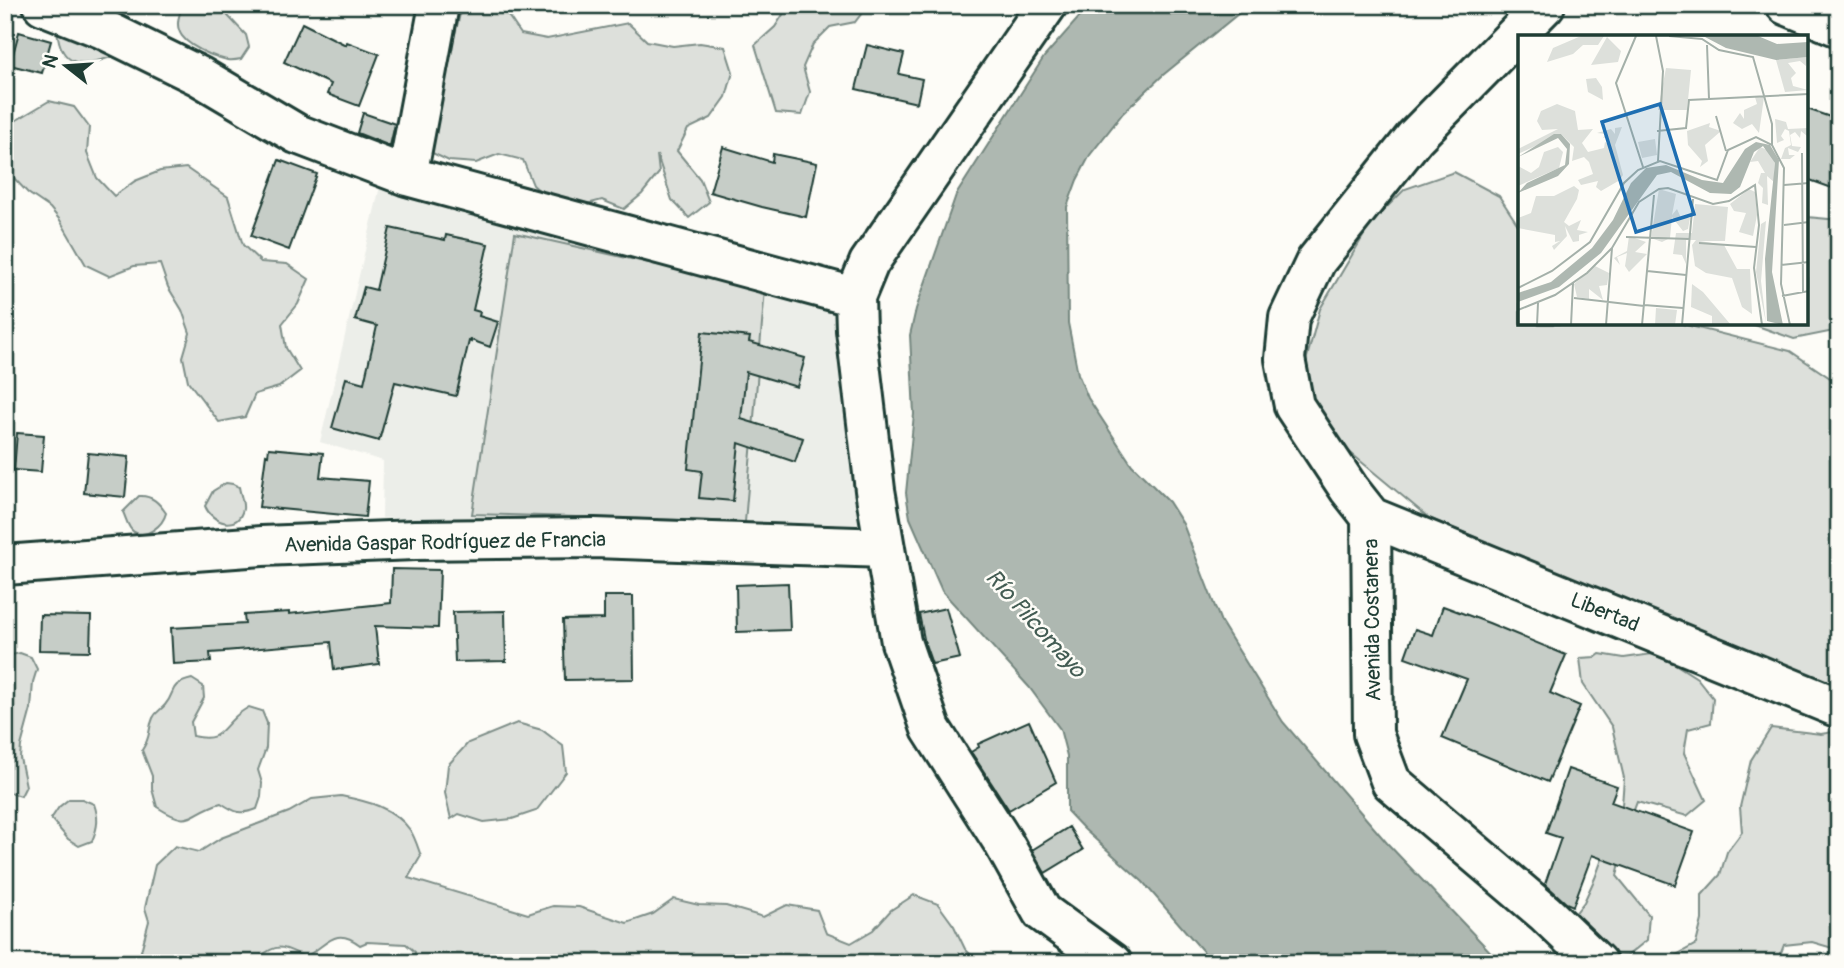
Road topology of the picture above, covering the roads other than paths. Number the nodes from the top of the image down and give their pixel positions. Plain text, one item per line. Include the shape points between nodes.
1 (43, 5) edge
2 (439, 5) edge
3 (1047, 5) edge
4 (1545, 5) edge
5 (1786, 5) edge
6 (1839, 27) edge
7 (407, 176) junction
8 (855, 298) junction
9 (1371, 517) junction
10 (885, 548) junction
11 (5, 565) edge
12 (1839, 708) edge
13 (1112, 963) edge
14 (1597, 963) edge

1 - 7 street via 199,76 297,134
2 - 7 street
3 - 8 street via 869,263
4 - 9 street, Avenida Costanera via 1415,137 1316,261 1289,318 1285,359 1294,406
5 - 6 street
7 - 8 street
8 - 10 street
9 - 12 street, Libertad
9 - 14 street, Avenida Costanera via 1373,734 1391,782
10 - 11 street, Avenida Gaspar Rodríguez de Francia via 594,538 415,540
10 - 13 street via 901,642 931,729 1042,912

